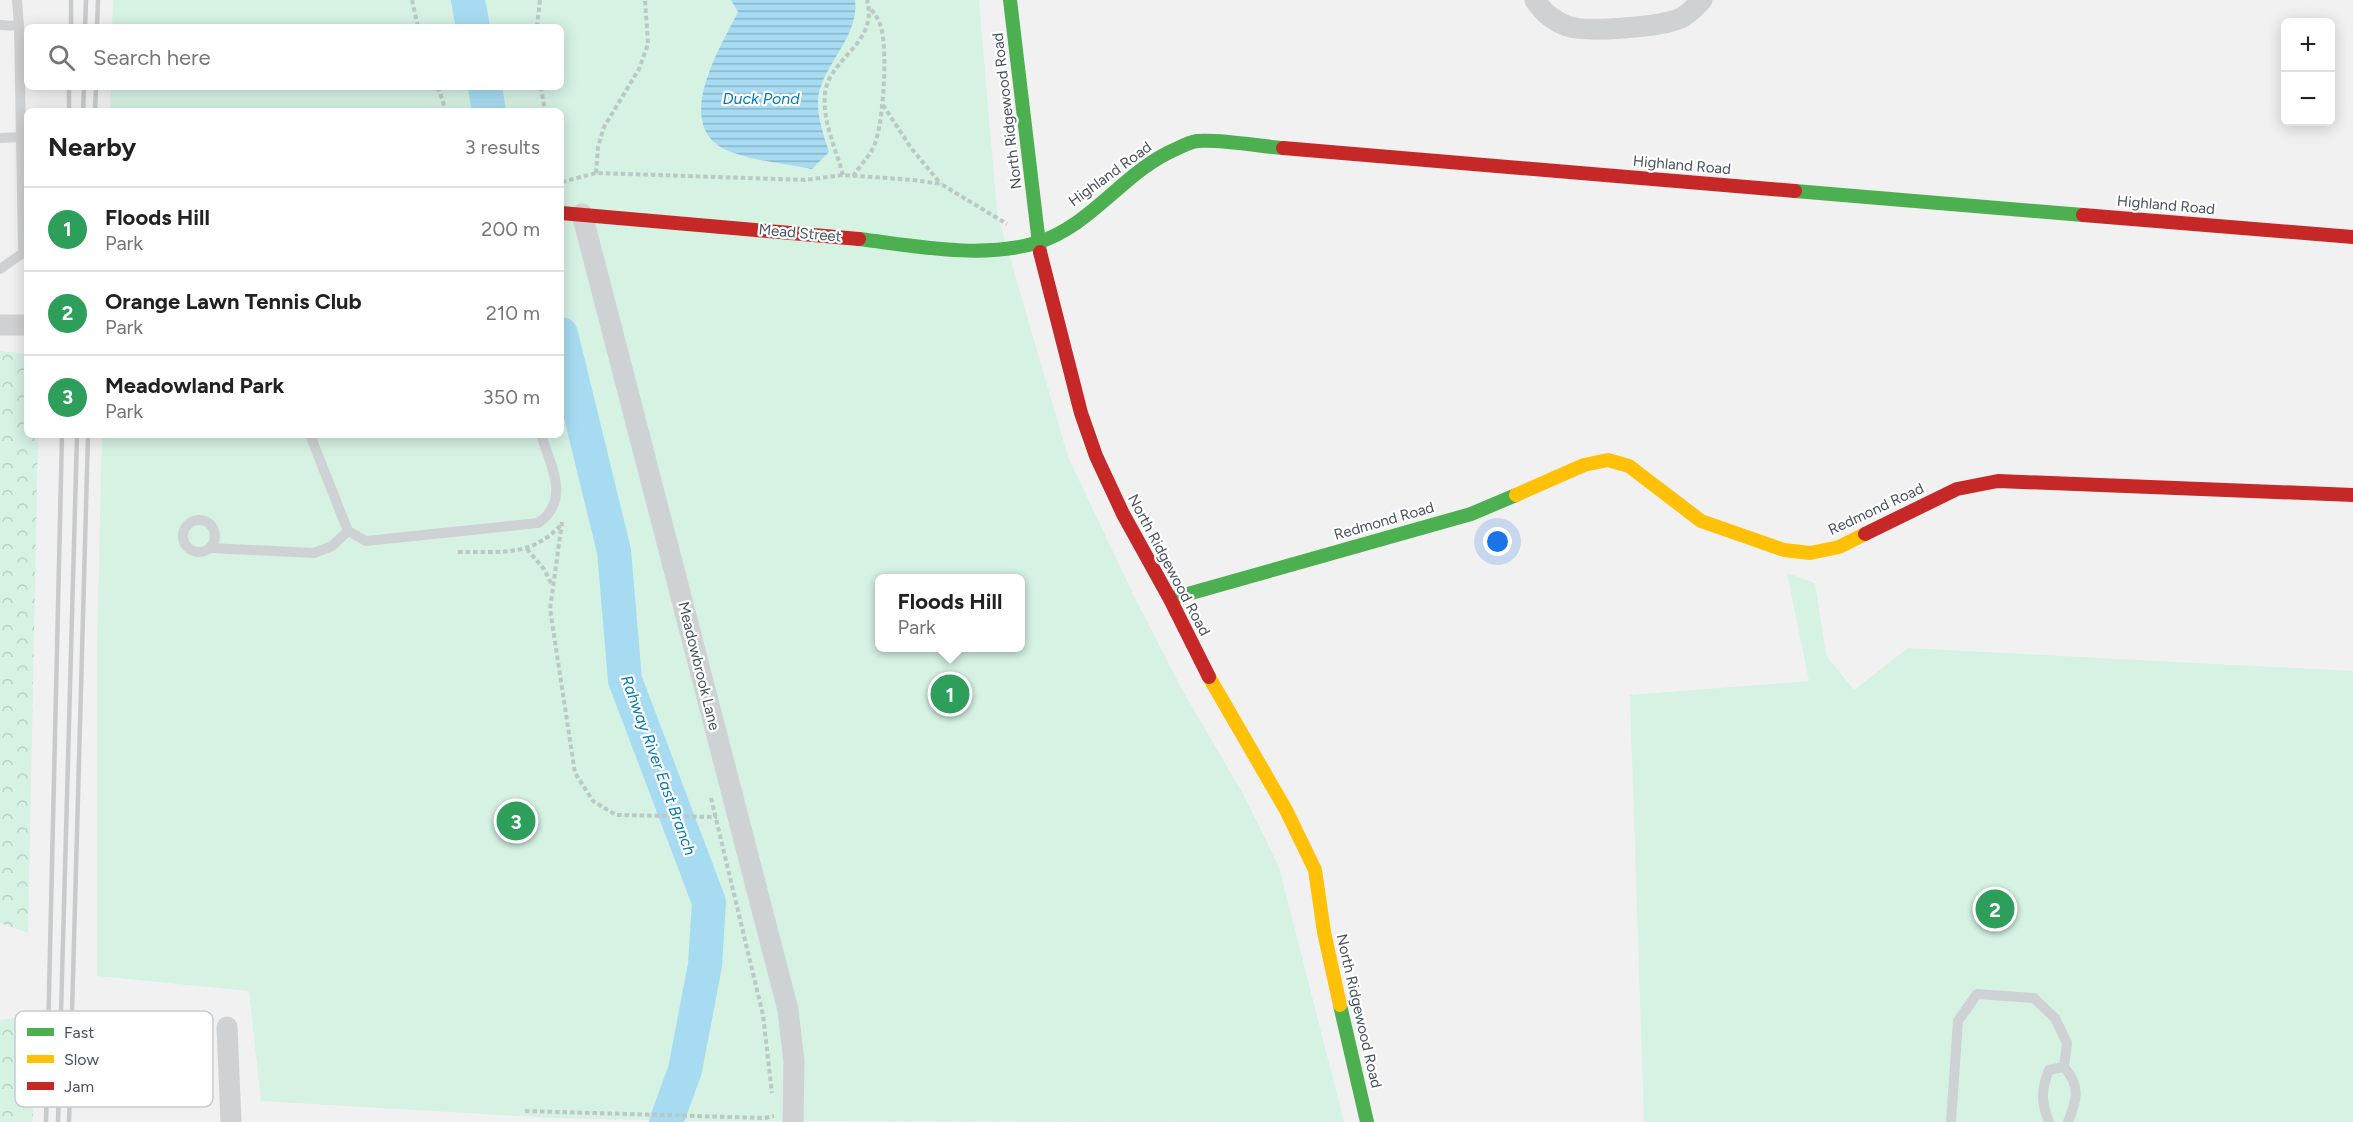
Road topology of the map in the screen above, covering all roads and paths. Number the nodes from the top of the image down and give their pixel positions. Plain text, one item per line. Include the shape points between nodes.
1 (17, 0) edge
2 (412, 0) edge
3 (540, 0) edge
4 (645, 0) edge
5 (868, 0) edge
6 (1010, 0) edge
7 (1535, 0) edge
8 (1702, 0) edge
9 (869, 6) junction
10 (417, 24) edge
11 (537, 24) edge
12 (0, 25) edge
13 (19, 26) junction
14 (439, 90) edge
15 (542, 90) edge
16 (882, 105) junction
17 (445, 108) edge
18 (544, 108) edge
19 (20, 137) junction
20 (0, 138) edge
21 (596, 173) junction
22 (843, 175) junction
23 (853, 176) junction
24 (564, 180) edge
25 (941, 184) junction
26 (564, 213) edge
27 (582, 214) junction
28 (1010, 226) dead end
29 (2353, 237) edge
30 (1038, 242) junction
31 (0, 269) edge
32 (0, 325) edge
33 (24, 325) edge
34 (311, 438) edge
35 (542, 438) edge
36 (2353, 495) edge
37 (563, 518) dead end
38 (560, 525) junction
39 (348, 531) junction
40 (210, 548) dead end
41 (527, 549) junction
42 (458, 552) dead end
43 (553, 586) junction
44 (1170, 599) junction
45 (227, 1027) dead end
46 (2064, 1067) junction
47 (772, 1098) dead end
48 (774, 1109) dead end
49 (525, 1111) dead end
50 (231, 1122) edge
51 (793, 1122) edge
52 (1367, 1122) edge
53 (1951, 1122) edge
54 (2049, 1122) edge
55 (2068, 1122) edge

1 - 13 lane
2 - 10 path
3 - 11 path
4 - 21 path via 648,44 639,69 604,127
5 - 9 path
6 - 30 street, North Ridgewood Road
7 - 8 street via 1542,11 1568,27 1623,29 1684,17
9 - 16 path via 883,33
9 - 22 path via 865,32 830,78 825,93 827,125
12 - 13 lane
13 - 19 lane
14 - 17 path
15 - 18 path
16 - 23 path via 873,149
16 - 25 path
19 - 20 lane
19 - 31 lane via 23,254
21 - 22 path via 806,180
21 - 24 path
22 - 23 path
23 - 25 path
25 - 28 path
26 - 27 street, Mead Street
27 - 30 street, Mead Street via 982,249
27 - 51 street, Meadowbrook Lane via 788,1010 794,1062
29 - 30 street, Highland Road via 1196,141 1147,164 1065,229
30 - 44 street, North Ridgewood Road via 1081,413 1096,456
32 - 33 street
34 - 39 lane
35 - 39 lane via 557,496 549,516 538,523 366,541
36 - 44 street, Redmond Road via 1998,481 1957,489 1839,547 1810,553 1785,550 1729,533 1684,510 1629,466 1598,461 1471,514
37 - 38 path
38 - 41 path via 548,539
38 - 43 path
39 - 40 lane via 332,546 314,553
41 - 42 path
41 - 43 path
43 - 47 path via 550,609 574,773 593,801 616,815 715,818 763,1015
44 - 52 street, North Ridgewood Road via 1213,686 1286,810 1315,870 1324,932
45 - 50 street
46 - 53 lane via 2067,1043 2055,1018 2034,998 1977,994 1958,1021
46 - 54 lane via 2049,1070 2042,1089
46 - 55 lane via 2074,1079 2076,1102
48 - 49 path via 773,1118

